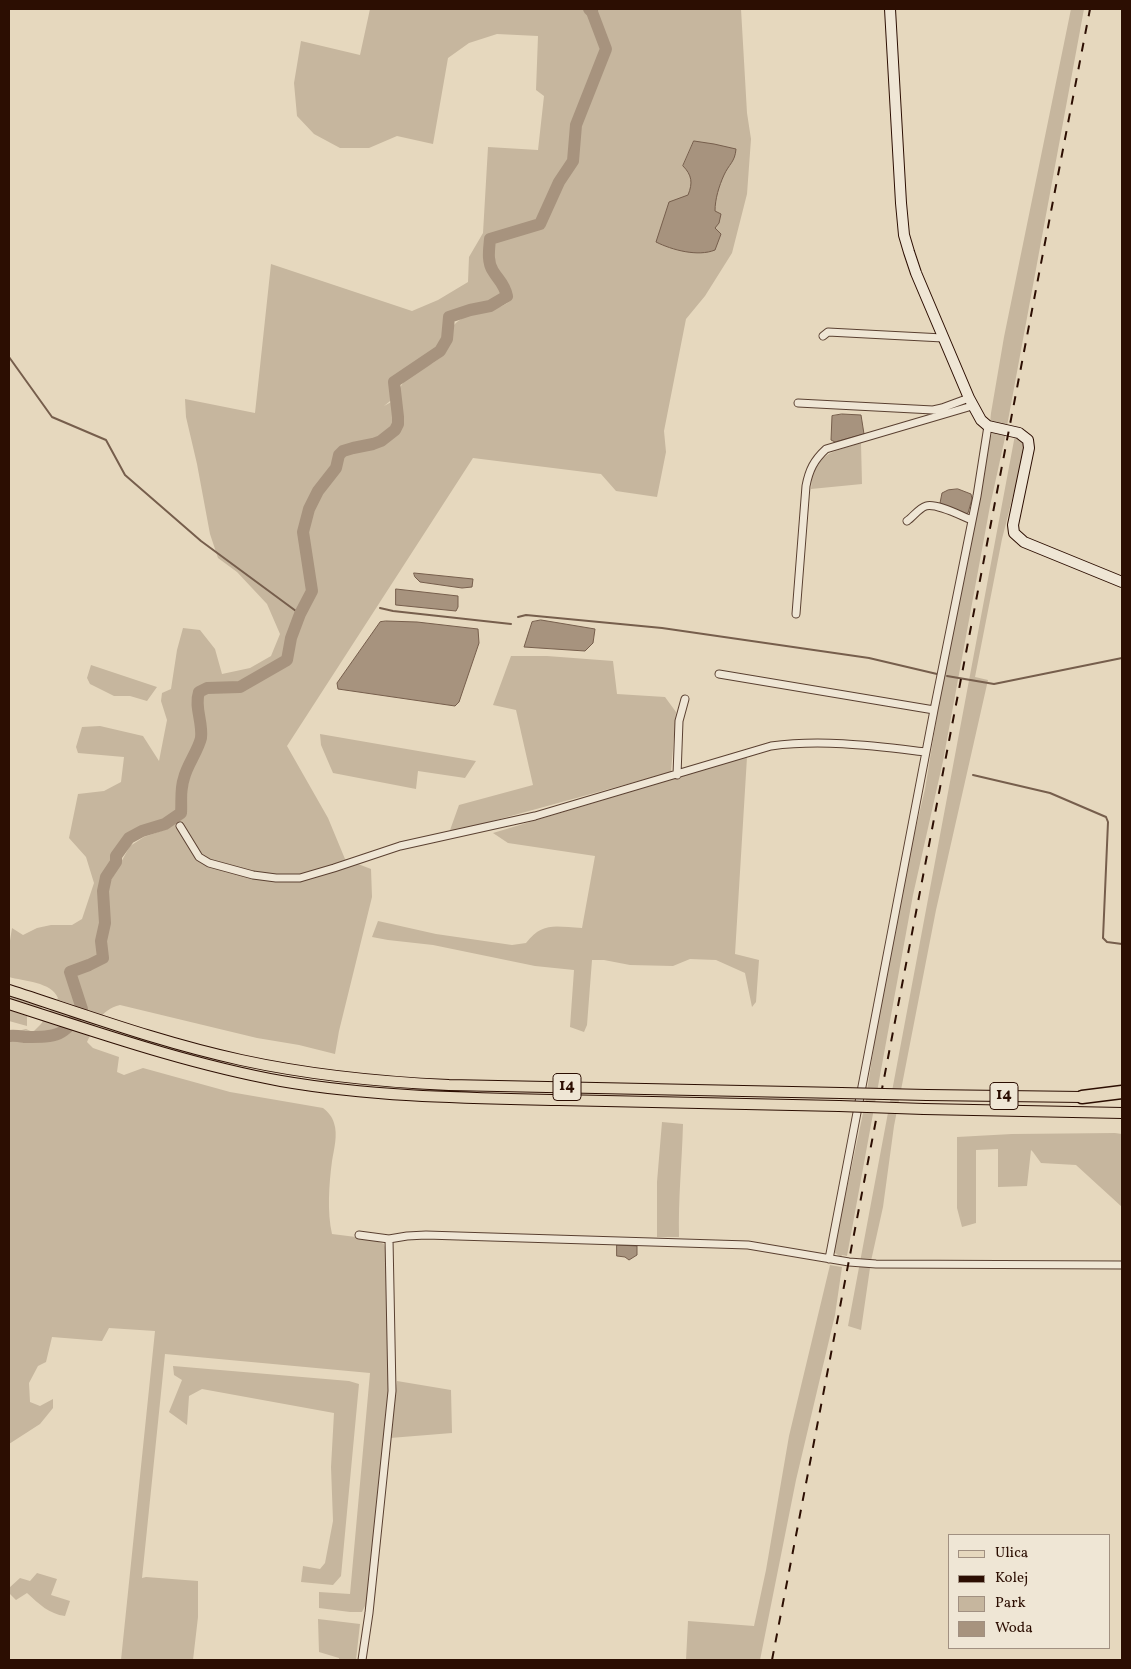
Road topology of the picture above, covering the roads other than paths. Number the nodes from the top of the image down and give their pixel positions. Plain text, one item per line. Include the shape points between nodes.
1 (890, 9) edge
2 (823, 336) dead end
3 (943, 338) junction
4 (971, 402) junction
5 (798, 403) dead end
6 (988, 426) junction
7 (972, 520) junction
8 (907, 521) dead end
9 (1122, 582) edge
10 (796, 614) dead end
11 (720, 674) dead end
12 (685, 699) dead end
13 (934, 710) junction
14 (926, 752) junction
15 (677, 775) junction
16 (180, 826) dead end
17 (9, 990) edge
18 (9, 1004) edge
19 (1122, 1092) edge
20 (1082, 1097) junction
21 (1122, 1098) edge
22 (1122, 1113) edge
23 (359, 1235) dead end
24 (389, 1240) junction
25 (829, 1258) junction
26 (1122, 1265) edge
27 (362, 1660) edge

1 - 3 street via 904,230 916,273
2 - 3 street via 828,332
3 - 4 street
4 - 5 street via 936,410
4 - 6 street
4 - 10 street via 826,449 817,458 806,486
6 - 7 street
6 - 9 street via 1019,433 1028,440 1013,525 1018,538
7 - 8 street via 930,506
7 - 13 street
11 - 13 street
12 - 15 street via 679,722
13 - 14 street
14 - 15 street via 855,744 800,743 755,750
14 - 25 street
15 - 16 street via 535,816 400,846 300,878 253,875 209,864 199,857
17 - 20 main road, 14, bridge via 165,1040 240,1060 366,1080 448,1085
18 - 22 main road, 14, bridge via 162,1052 245,1074 382,1094
19 - 20 highway, 14
20 - 21 highway
23 - 24 street
24 - 25 street via 426,1235 677,1242 748,1245
24 - 27 street via 392,1391
25 - 26 street via 876,1264

